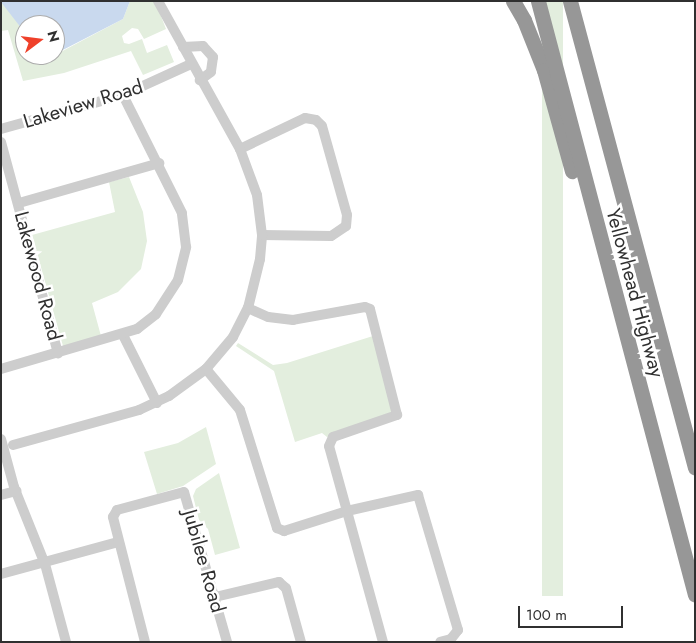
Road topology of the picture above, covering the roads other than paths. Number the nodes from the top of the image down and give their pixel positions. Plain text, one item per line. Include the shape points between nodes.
1 (158, 1) edge
2 (167, 1) edge
3 (513, 1) edge
4 (538, 1) edge
5 (570, 1) edge
6 (168, 14) junction
7 (183, 47) junction
8 (191, 64) junction
9 (200, 80) junction
10 (123, 95) junction
11 (1, 129) edge
12 (1, 142) edge
13 (240, 149) junction
14 (159, 163) junction
15 (19, 203) junction
16 (262, 235) junction
17 (248, 308) junction
18 (123, 335) junction
19 (58, 353) junction
20 (1, 369) edge
21 (206, 369) junction
22 (157, 403) junction
23 (1, 439) edge
24 (13, 445) dead end
25 (660, 467) junction
26 (695, 468) edge
27 (16, 491) junction
28 (1, 495) edge
29 (347, 512) junction
30 (118, 542) junction
31 (45, 564) junction
32 (1, 574) edge
33 (695, 595) edge
34 (215, 597) junction
35 (66, 642) edge
36 (145, 642) edge
37 (227, 642) edge
38 (301, 642) edge
39 (383, 642) edge
40 (440, 642) edge

1 - 6 street
2 - 6 street
3 - 25 highway via 544,70 623,357
4 - 25 highway, Yellowhead Highway
5 - 26 highway, Yellowhead Highway
6 - 7 street
7 - 8 street
7 - 9 street via 203,46 213,57 211,72
8 - 9 street
8 - 10 street, Lakeview Road
9 - 13 street
10 - 11 street, Lakeview Road
10 - 14 street
12 - 15 street, Lakewood Road
13 - 16 street via 257,195
13 - 16 street via 305,118 316,120 322,126 348,215 346,226 331,236
14 - 15 street
14 - 18 street via 182,213 184,256 178,280 164,303 137,329
15 - 19 street, Lakewood Road
16 - 17 street via 260,259
17 - 21 street via 233,337
17 - 29 street via 268,316 293,320 365,307 370,309 397,415 333,437 329,446
18 - 19 street
18 - 22 street
19 - 20 street
21 - 22 street
21 - 29 street via 240,410 277,528 284,531
22 - 24 street
23 - 27 street
25 - 33 highway, Yellowhead Highway
27 - 28 street
27 - 31 street
29 - 39 street
29 - 40 street via 418,496 458,630 451,639
30 - 31 street
30 - 34 street, Jubilee Road via 113,517 117,510 184,492
30 - 36 street, Jubilee Road
31 - 32 street
31 - 35 street
34 - 37 street, Jubilee Road
34 - 38 street via 279,582 286,588

